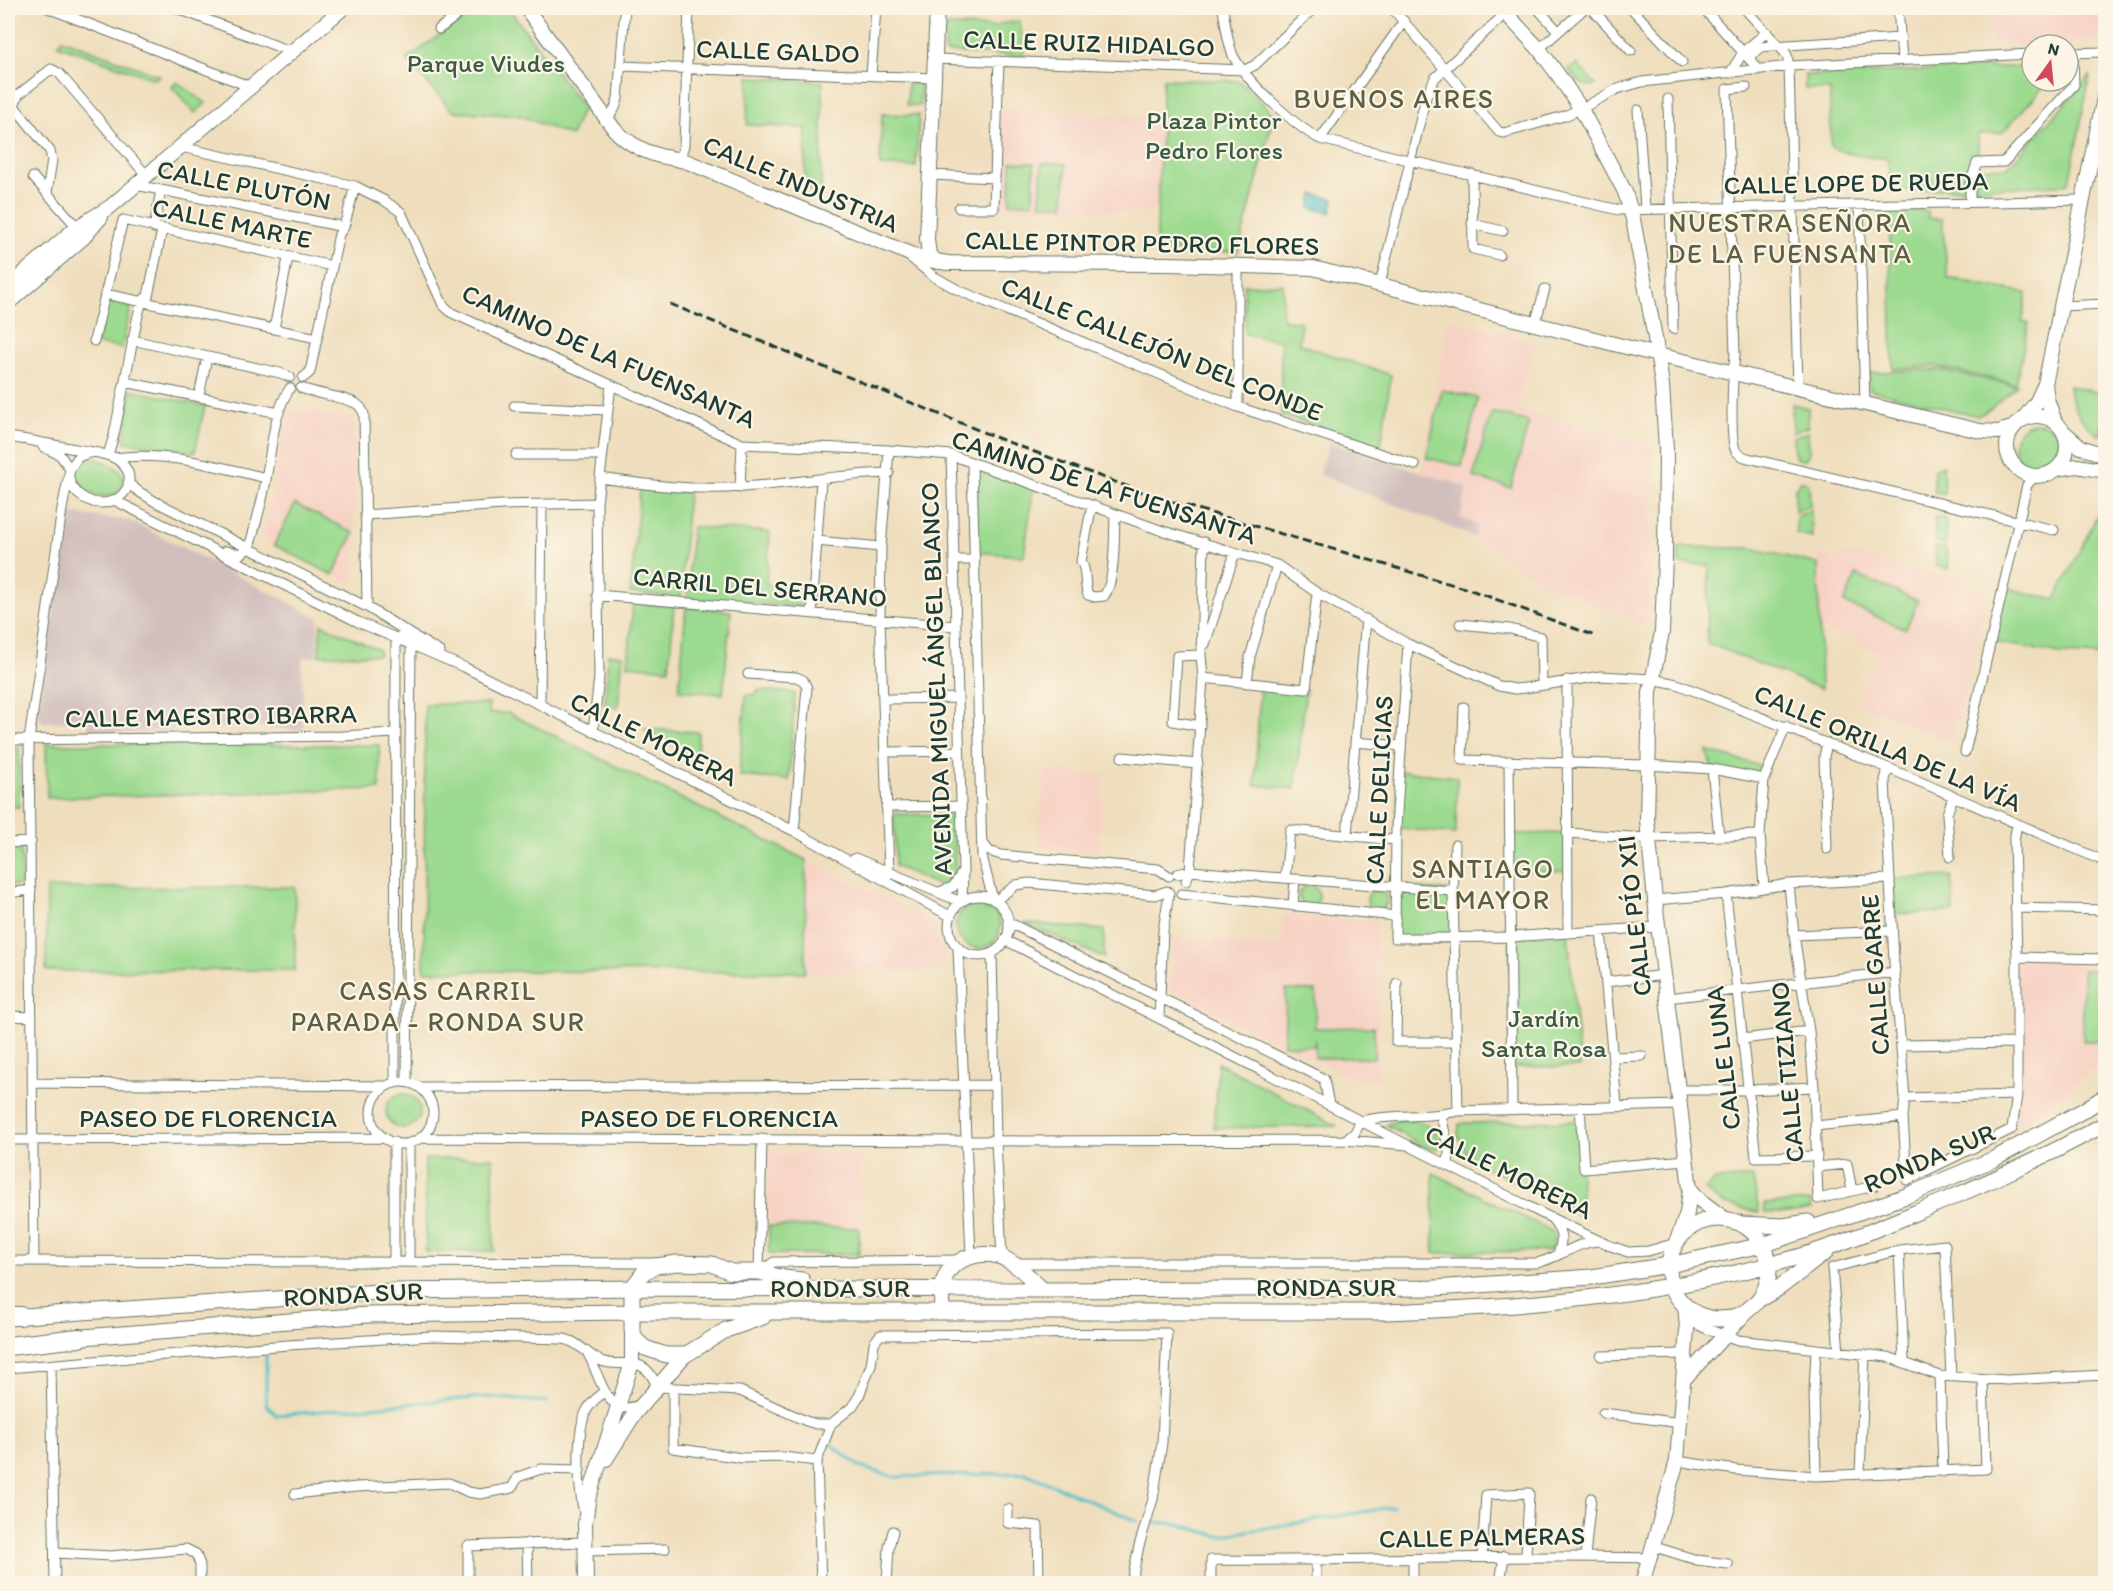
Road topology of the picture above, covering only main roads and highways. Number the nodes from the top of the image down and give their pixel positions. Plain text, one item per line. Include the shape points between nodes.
1 (343, 8) edge
2 (526, 8) edge
3 (937, 8) edge
4 (1503, 9) edge
5 (2106, 88) edge
6 (110, 207) junction
7 (927, 231) junction
8 (904, 252) junction
9 (940, 262) junction
10 (8, 287) edge
11 (8, 303) edge
12 (1658, 354) junction
13 (2045, 384) junction
14 (2023, 419) junction
15 (2059, 427) junction
16 (2012, 428) junction
17 (1983, 431) junction
18 (2007, 449) junction
19 (2106, 456) edge
20 (2056, 469) junction
21 (2106, 471) edge
22 (2106, 1096) edge
23 (2106, 1123) edge
24 (1690, 1189) junction
25 (1906, 1196) junction
26 (1725, 1219) junction
27 (1742, 1224) junction
28 (1676, 1243) junction
29 (1763, 1245) junction
30 (1836, 1245) junction
31 (1669, 1265) junction
32 (1769, 1265) junction
33 (731, 1272) junction
34 (1672, 1287) junction
35 (632, 1288) junction
36 (867, 1288) junction
37 (942, 1288) junction
38 (732, 1289) junction
39 (1043, 1290) junction
40 (1755, 1304) junction
41 (1686, 1310) junction
42 (632, 1312) junction
43 (725, 1312) junction
44 (942, 1312) junction
45 (780, 1313) junction
46 (12, 1317) edge
47 (632, 1330) junction
48 (79, 1338) joint
49 (8, 1344) edge
50 (686, 1355) junction
51 (1684, 1378) junction
52 (597, 1473) junction
53 (586, 1584) edge
54 (1642, 1584) edge

1 - 6 main road
2 - 8 main road, CALLE INDUSTRIA via 607,120 634,145 680,159
3 - 7 main road
4 - 12 main road, CALLE PÍO XII via 1539,49 1581,109 1638,209
5 - 13 main road
6 - 10 main road via 77,227
6 - 11 main road via 84,237
7 - 8 main road via 920,248
7 - 9 main road via 929,255
8 - 9 main road, CALLE PINTOR PEDRO FLORES
9 - 12 main road, CALLE PINTOR PEDRO FLORES via 1313,268
12 - 17 main road, CALLE PINTOR PEDRO FLORES
12 - 24 main road, CALLE PÍO XII via 1666,449 1665,558 1661,637 1652,679 1648,838
13 - 14 main road
13 - 15 main road
14 - 15 main road via 2047,417
14 - 16 main road
15 - 19 main road via 2081,447
15 - 20 main road via 2066,440 2066,454
16 - 17 main road
16 - 18 main road
17 - 18 main road
18 - 20 main road via 2014,465 2029,478
20 - 21 main road via 2077,466
22 - 25 main road, RONDA SUR via 1994,1159
23 - 30 main road, RONDA SUR via 2004,1176
24 - 26 main road
24 - 28 main road, CALLE PÍO XII via 1687,1214
25 - 27 main road via 1798,1224
25 - 29 main road, RONDA SUR
26 - 27 main road
26 - 28 main road via 1702,1221
27 - 29 main road
28 - 31 main road
29 - 31 main road, RONDA SUR
29 - 32 main road
30 - 32 main road, RONDA SUR
30 - 40 main road
31 - 34 main road
31 - 39 main road, RONDA SUR via 1592,1277 1435,1288
32 - 34 main road, RONDA SUR
32 - 40 main road via 1765,1289
33 - 35 main road via 712,1264 656,1266 644,1272
33 - 36 main road via 759,1272
33 - 38 main road
34 - 41 main road
34 - 44 main road, RONDA SUR via 1471,1309
35 - 38 main road, RONDA SUR
35 - 42 main road
35 - 46 main road, RONDA SUR via 394,1291
36 - 37 main road, RONDA SUR
36 - 38 main road, RONDA SUR
37 - 39 main road, RONDA SUR
37 - 39 main road via 947,1273 967,1258 987,1254 1007,1260
37 - 44 main road
38 - 43 main road
40 - 41 main road via 1734,1316 1716,1318
40 - 51 main road
41 - 51 main road
42 - 43 main road, RONDA SUR
42 - 47 main road
42 - 48 main road, RONDA SUR via 367,1315
43 - 45 main road, RONDA SUR
43 - 50 main road
44 - 45 main road, RONDA SUR
45 - 50 main road via 726,1330
47 - 50 main road via 636,1340 655,1352
47 - 52 main road via 632,1363
48 - 49 highway
50 - 52 main road via 643,1403
51 - 54 main road via 1677,1461
52 - 53 main road via 586,1520

